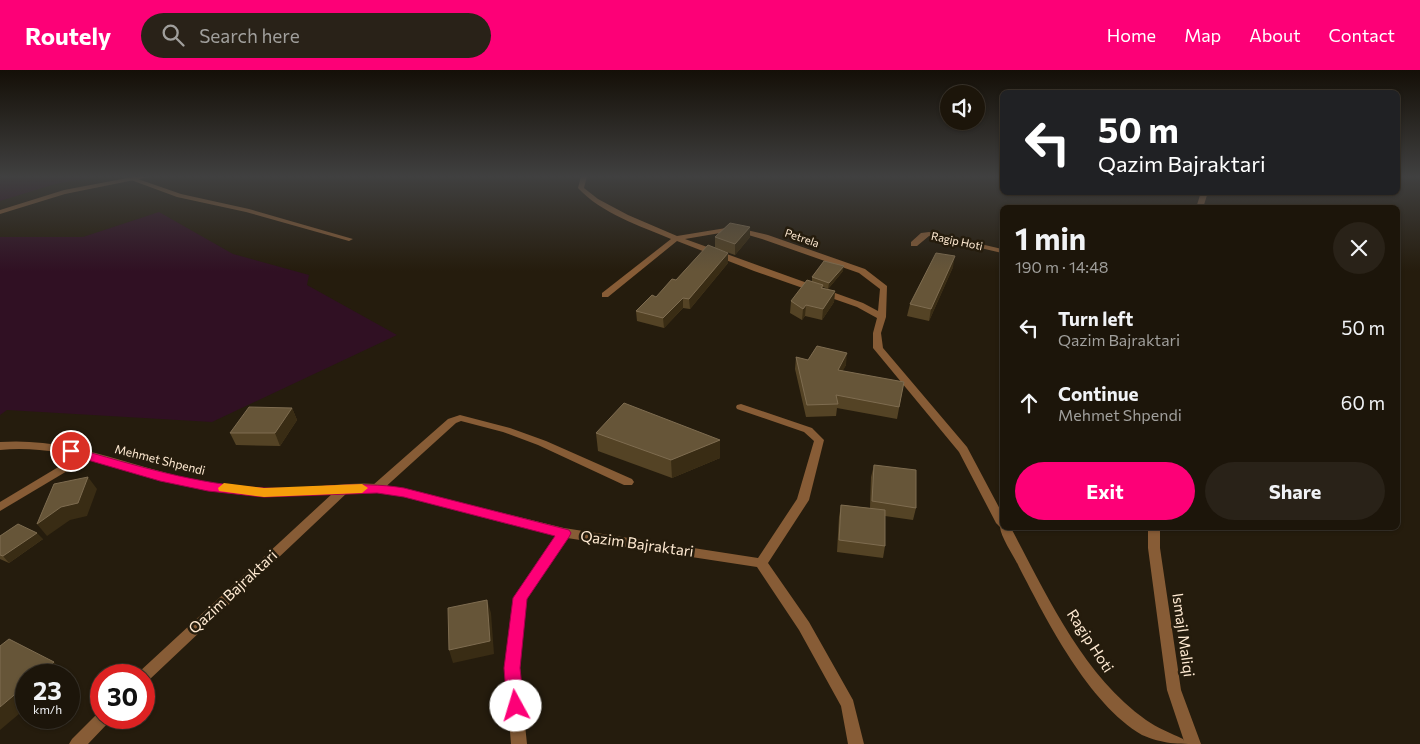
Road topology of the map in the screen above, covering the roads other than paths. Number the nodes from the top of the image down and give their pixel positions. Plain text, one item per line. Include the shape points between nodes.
1 (15, 207) edge
2 (233, 207) edge
3 (611, 207) edge
4 (0, 212) edge
5 (677, 238) junction
6 (348, 239) dead end
7 (914, 244) dead end
8 (1000, 251) edge
9 (605, 295) dead end
10 (882, 316) junction
11 (741, 407) dead end
12 (0, 446) edge
13 (85, 454) junction
14 (628, 482) dead end
15 (345, 488) junction
16 (377, 488) junction
17 (0, 507) edge
18 (1000, 520) edge
19 (1006, 530) edge
20 (1154, 530) edge
21 (564, 533) junction
22 (761, 563) junction
23 (155, 666) edge
24 (92, 729) edge
25 (77, 744) edge
26 (519, 744) edge
27 (856, 744) edge
28 (1178, 744) edge
29 (1193, 744) edge

1 - 4 street
2 - 6 street
3 - 5 street
5 - 9 street
5 - 10 street
5 - 10 street, Petrela via 738,230 862,271 884,288
7 - 8 street, Ragip Hoti via 929,234
10 - 18 street via 876,333 878,348 963,450
11 - 22 street via 808,430 819,440 803,500
12 - 13 street, Mehmet Shpendi via 44,445
13 - 15 street, Mehmet Shpendi via 208,486 264,492
13 - 17 street
14 - 16 street via 542,443 460,418 452,420
15 - 16 street, Qazim Bajraktari
15 - 23 street, Qazim Bajraktari
16 - 21 street, Qazim Bajraktari
19 - 28 street, Ragip Hoti via 1077,657 1105,692 1140,725
20 - 29 street, Ismajl Maliqi via 1174,690
21 - 22 street, Qazim Bajraktari
21 - 26 street via 520,598 512,668
22 - 27 street via 804,626 848,705
24 - 25 street

